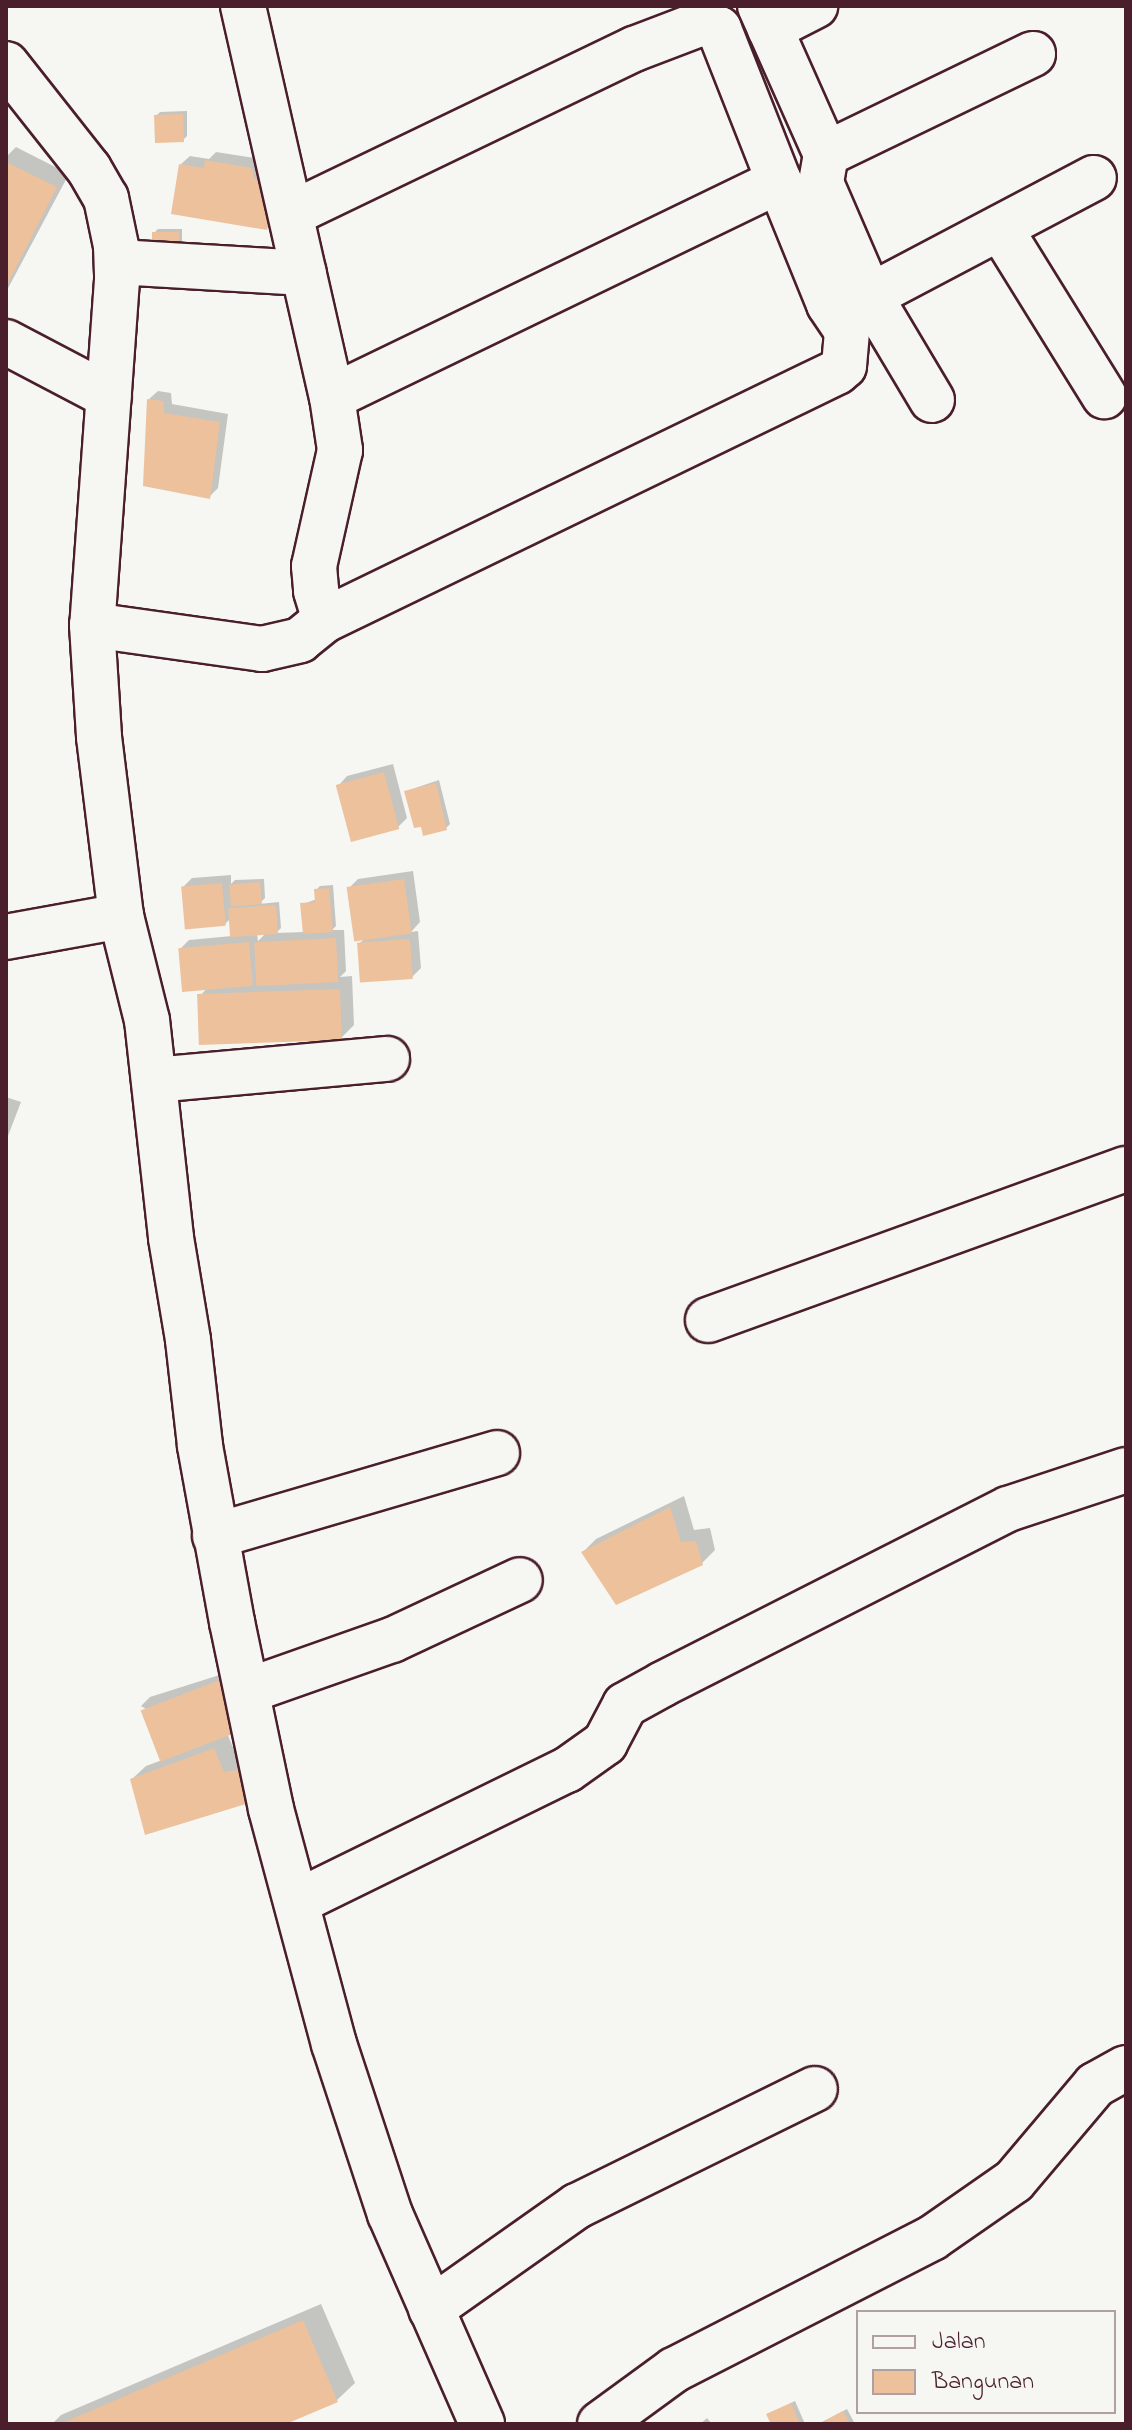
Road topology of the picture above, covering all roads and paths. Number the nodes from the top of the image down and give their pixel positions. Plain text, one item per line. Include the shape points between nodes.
1 (243, 6) edge
2 (815, 6) edge
3 (765, 17) edge
4 (1033, 54) dead end
5 (6, 64) edge
6 (826, 154) junction
7 (1094, 178) dead end
8 (779, 181) junction
9 (291, 214) junction
10 (1000, 228) junction
11 (118, 262) junction
12 (304, 273) junction
13 (870, 296) junction
14 (6, 342) edge
15 (109, 396) junction
16 (1104, 396) dead end
17 (332, 397) junction
18 (932, 400) dead end
19 (325, 620) junction
20 (92, 625) junction
21 (121, 916) junction
22 (6, 937) edge
23 (387, 1059) dead end
24 (154, 1080) junction
25 (1126, 1169) edge
26 (708, 1320) dead end
27 (497, 1453) dead end
28 (1126, 1470) edge
29 (215, 1536) junction
30 (520, 1580) dead end
31 (247, 1691) junction
32 (297, 1902) junction
33 (1126, 2068) edge
34 (815, 2089) dead end
35 (431, 2309) junction
36 (482, 2424) edge
37 (600, 2424) edge

1 - 9 street
2 - 3 street
3 - 6 street
4 - 6 street
5 - 11 street via 100,188 111,216
6 - 13 street via 821,183
7 - 10 street
8 - 9 street via 719,29 702,23 634,49
8 - 17 street
8 - 19 street via 829,304 847,331 842,369
9 - 12 street
10 - 13 street
10 - 16 street
11 - 12 street
11 - 15 street
12 - 17 street
13 - 18 street
14 - 15 street
15 - 20 street
17 - 19 street via 340,450 314,566
19 - 20 street via 300,640 262,649
20 - 21 street via 99,737
21 - 22 street
21 - 24 street via 136,967
23 - 24 street
24 - 29 street via 171,1238
25 - 26 street
27 - 29 street
28 - 32 street via 1008,1509 663,1684 625,1705 605,1743 567,1770
29 - 31 street
30 - 31 street via 392,1640
31 - 32 street
32 - 35 street via 364,2140
33 - 37 street via 1095,2085 1014,2181 932,2238 674,2370
34 - 35 street via 577,2206
35 - 36 street

